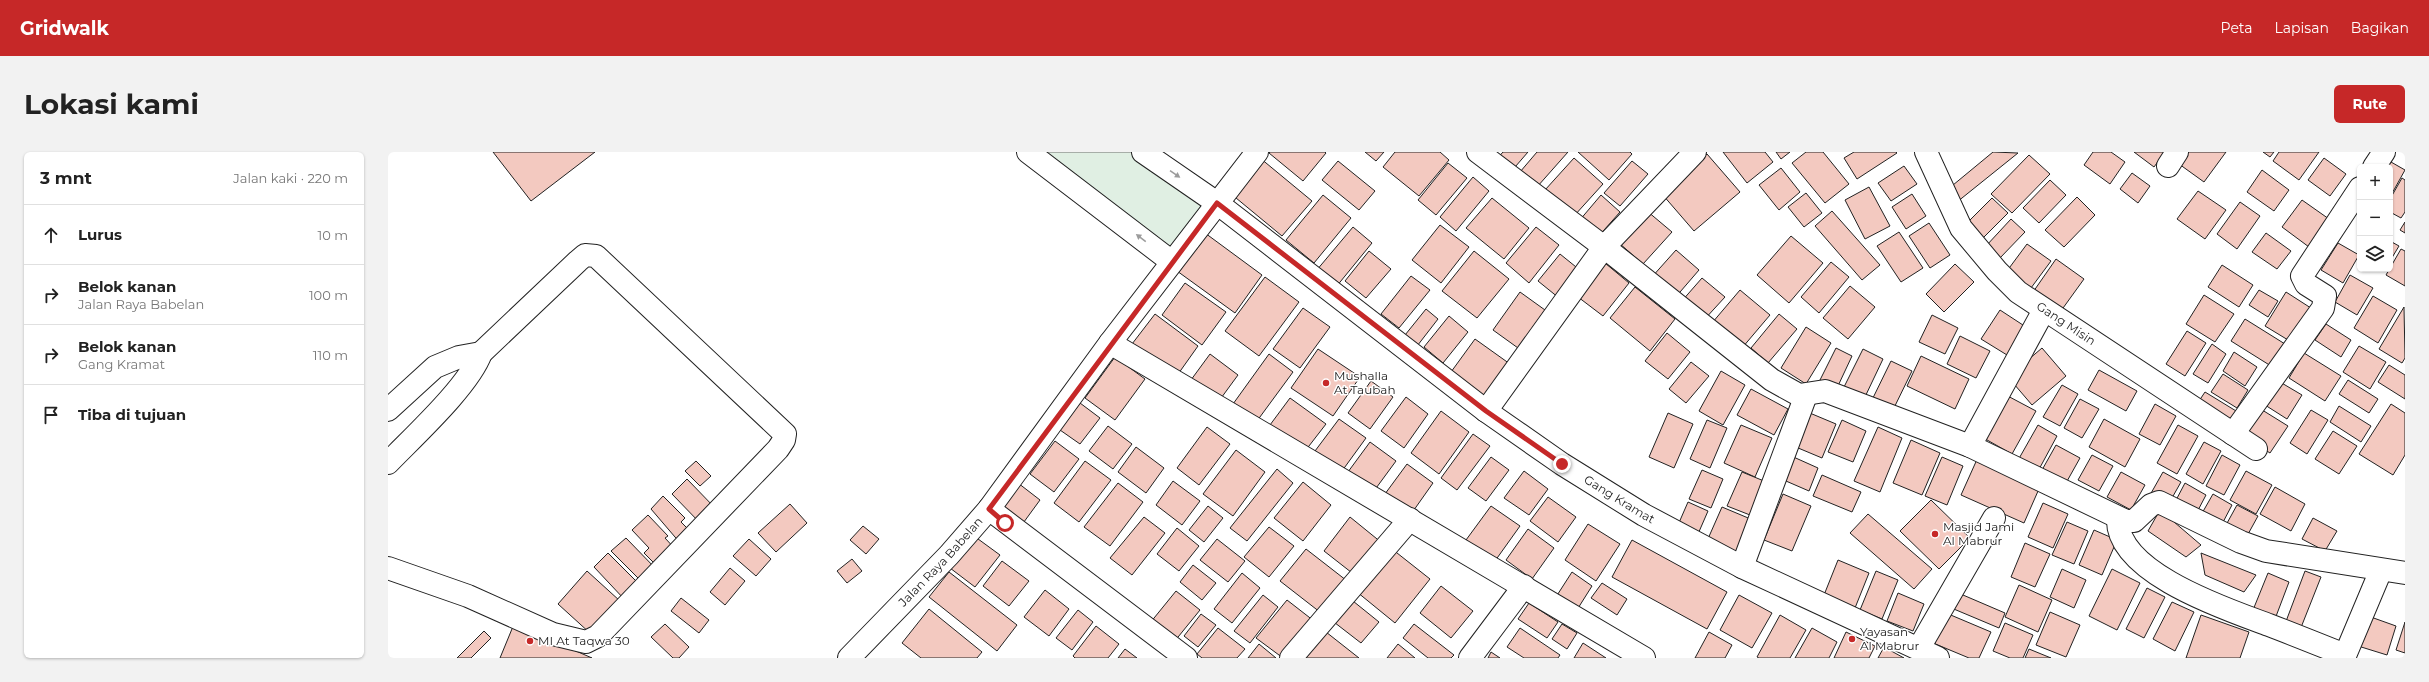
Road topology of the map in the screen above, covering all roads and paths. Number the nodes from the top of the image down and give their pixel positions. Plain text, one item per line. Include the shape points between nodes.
1 (1028, 152) edge
2 (1143, 152) edge
3 (1257, 152) edge
4 (1478, 152) edge
5 (1695, 152) edge
6 (1926, 152) edge
7 (2384, 152) edge
8 (2376, 164) edge
9 (2357, 193) edge
10 (1217, 203) junction
11 (1604, 247) junction
12 (1172, 262) junction
13 (2044, 310) junction
14 (1110, 343) junction
15 (481, 353) junction
16 (1806, 395) junction
17 (388, 410) edge
18 (1486, 411) junction
19 (2233, 434) junction
20 (1970, 446) junction
21 (2256, 449) dead end
22 (388, 462) edge
23 (989, 509) junction
24 (1994, 518) dead end
25 (2118, 518) junction
26 (1410, 519) junction
27 (1742, 567) junction
28 (388, 568) edge
29 (2381, 570) junction
30 (2405, 573) edge
31 (1524, 586) junction
32 (1919, 648) junction
33 (2345, 656) edge
34 (849, 658) edge
35 (1186, 658) edge
36 (1291, 658) edge
37 (1470, 658) edge
38 (1644, 658) edge
39 (1938, 658) edge

12 -> 1 street
2 -> 10 street, Gang Kramat
3 - 10 street, Jalan Raya Babelan
4 - 11 street
5 - 11 street
6 - 13 street, Gang Misin via 1960,228 2018,292
7 - 8 street
9 - 19 street via 2302,276 2306,284 2325,296 2323,308
10 - 12 street, Jalan Raya Babelan
10 - 18 street, Gang Kramat
11 - 16 street via 1772,380 1792,392
11 - 18 street
12 - 14 street, Jalan Raya Babelan
13 - 19 street, Gang Misin
13 - 20 street
14 - 23 street, Jalan Raya Babelan
14 - 26 street
15 - 17 street via 459,357 435,367
15 - 22 street via 478,363 459,389
15 - 28 street via 585,255 596,256 785,434 785,437 778,449 598,636 586,642 553,634 468,596
16 - 20 street via 1826,391
16 - 27 street
18 - 27 street, Gang Kramat via 1562,464 1644,515
19 - 21 street, Gang Misin
20 - 25 street
23 - 34 street, Jalan Raya Babelan via 949,555
23 - 35 street
24 - 32 street
25 - 29 street via 2134,521 2151,505 2159,502 2253,548
25 - 33 street via 2121,534 2131,550 2141,562 2174,586 2209,603
26 - 31 street
26 - 36 street
27 - 32 street, Gang Kramat
29 - 30 street
29 - 33 street
31 - 37 street
31 - 38 street
32 - 39 street, Gang Kramat

